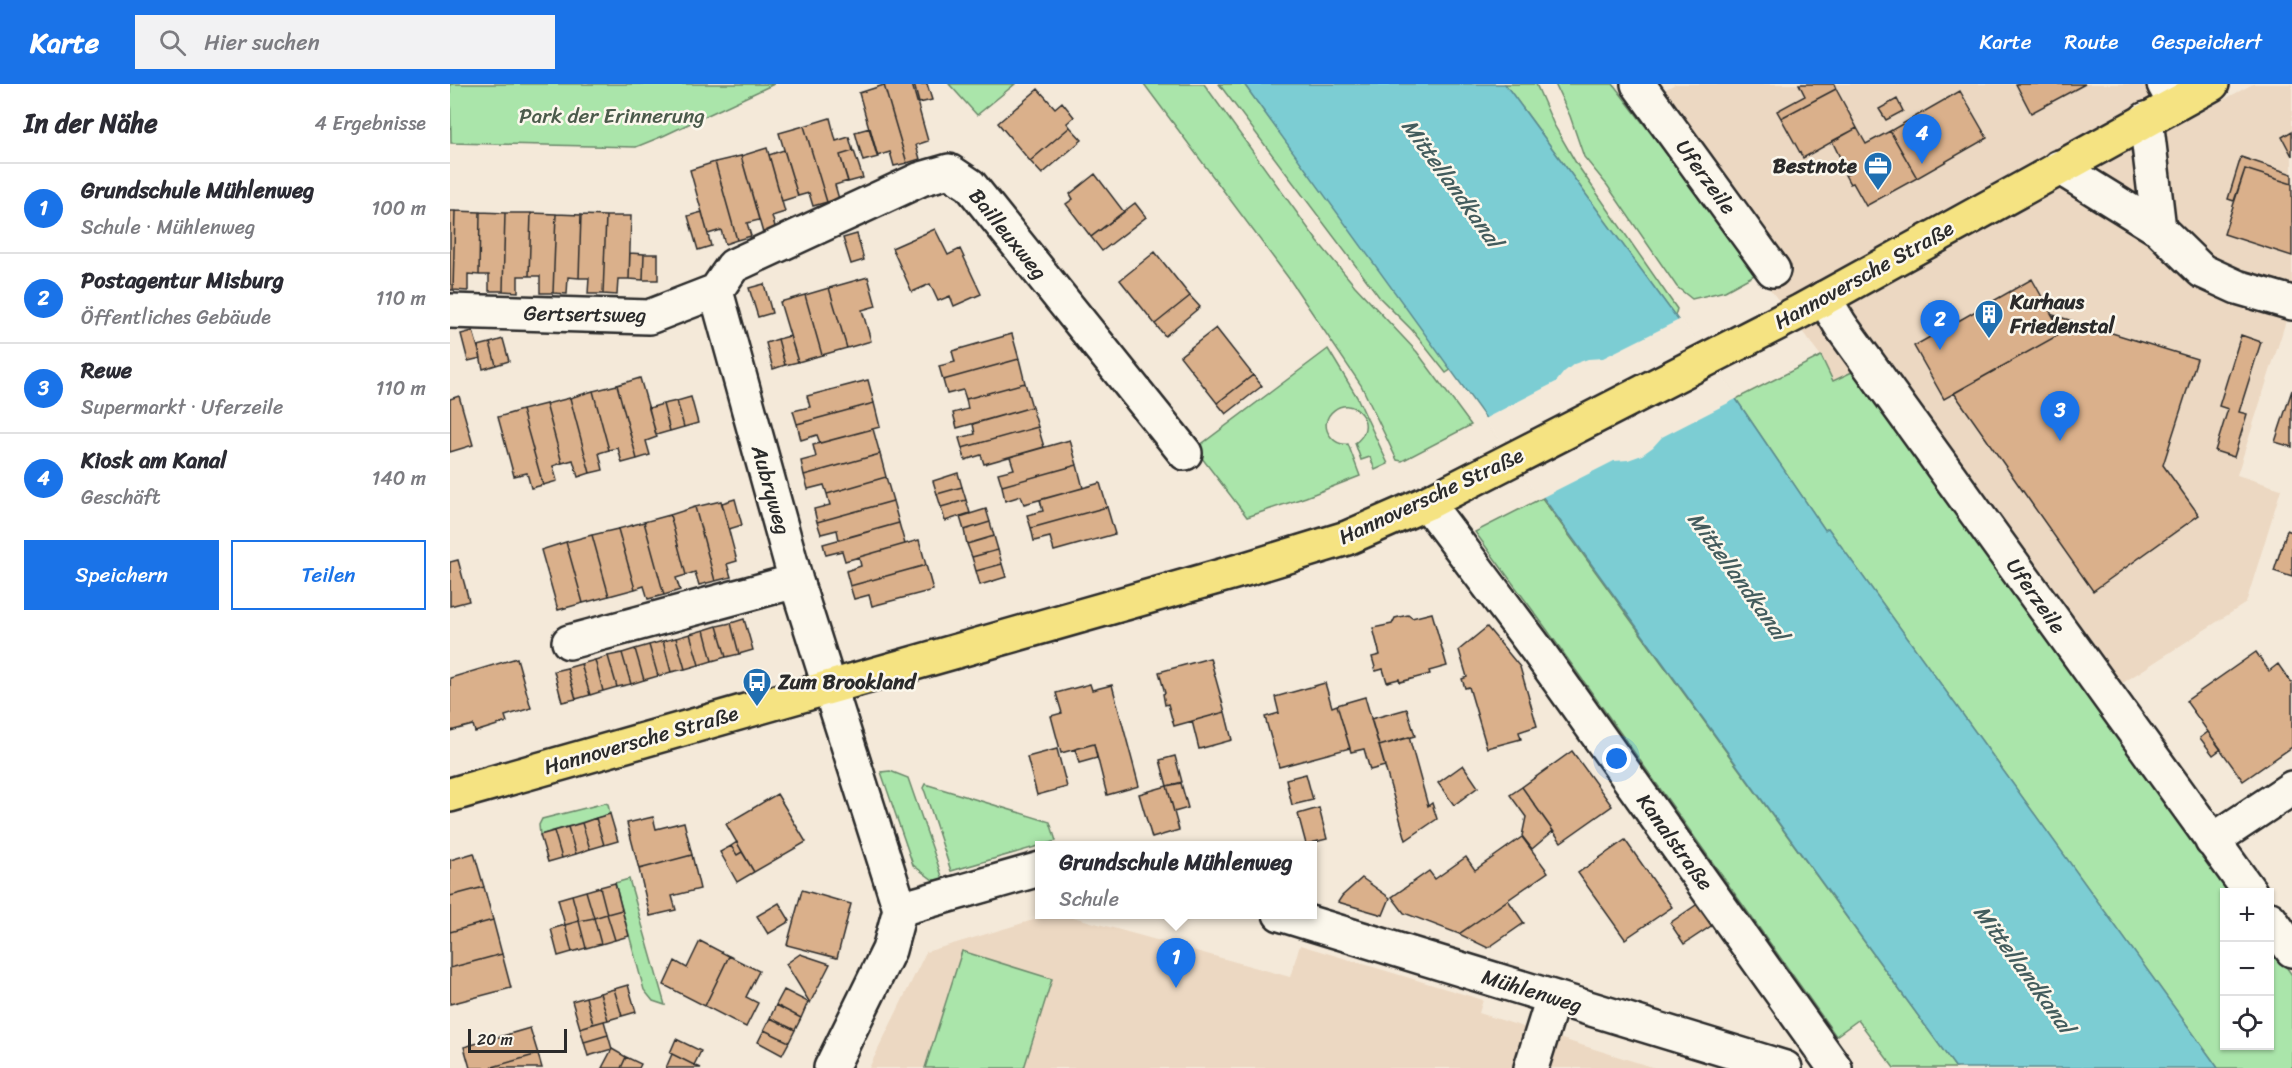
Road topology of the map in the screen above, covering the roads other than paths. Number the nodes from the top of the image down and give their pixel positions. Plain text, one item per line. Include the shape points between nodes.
1 (2212, 84) edge
2 (1644, 86) edge
3 (2169, 94) edge
4 (2146, 119) junction
5 (2059, 167) junction
6 (2159, 230) junction
7 (1773, 270) dead end
8 (716, 291) junction
9 (1824, 298) junction
10 (2292, 303) edge
11 (450, 311) edge
12 (1185, 453) dead end
13 (1427, 503) junction
14 (796, 581) junction
15 (569, 642) dead end
16 (831, 687) junction
17 (2292, 788) edge
18 (450, 795) edge
19 (2212, 841) junction
20 (1035, 870) edge
21 (2247, 888) edge
22 (900, 909) junction
23 (1293, 919) edge
24 (2274, 925) edge
25 (2292, 950) edge
26 (1553, 998) junction
27 (831, 1068) edge
28 (1531, 1068) edge
29 (1785, 1068) edge
30 (1835, 1068) edge

1 - 3 main road, Hannoversche Straße
2 - 7 street, Uferzeile
3 - 4 main road, Hannoversche Straße
4 - 5 main road, Hannoversche Straße
4 - 6 street
5 - 6 street
5 - 9 main road, Hannoversche Straße
6 - 10 street via 2202,271 2237,287
8 - 11 street, Gertsertsweg via 649,317
8 - 12 street, Bailleuxweg via 733,266 921,179 949,171 970,185
8 - 14 street, Aubryweg
9 - 13 main road, Hannoversche Straße
9 - 19 street, Uferzeile
13 - 16 main road, Hannoversche Straße via 1335,542
13 - 30 street, Kanalstraße via 1538,651
14 - 15 street
14 - 16 street, Aubryweg
16 - 18 main road, Hannoversche Straße
16 - 22 street
17 - 19 street
19 - 21 street, Uferzeile
20 - 22 street
22 - 27 street via 889,950
23 - 26 street, Mühlenweg
24 - 25 street
26 - 28 street
26 - 29 street, Mühlenweg

